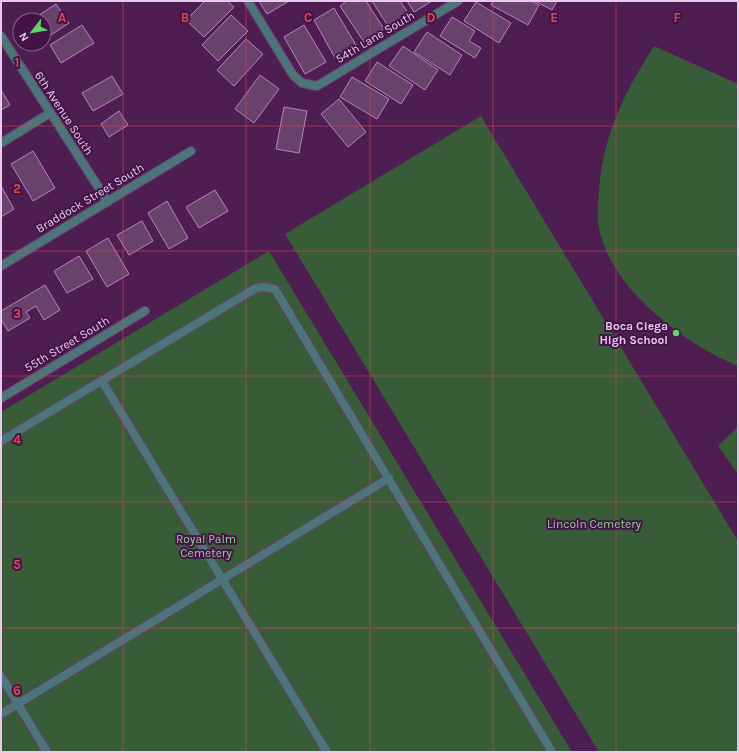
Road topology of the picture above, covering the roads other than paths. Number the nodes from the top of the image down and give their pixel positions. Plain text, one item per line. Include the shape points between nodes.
1 (248, 1) edge
2 (458, 1) edge
3 (1, 36) edge
4 (50, 113) junction
5 (1, 143) edge
6 (191, 151) dead end
7 (108, 202) junction
8 (1, 266) edge
9 (146, 311) dead end
10 (102, 381) junction
11 (1, 398) edge
12 (1, 441) edge
13 (389, 478) junction
14 (223, 581) junction
15 (1, 676) edge
16 (18, 704) junction
17 (1, 714) edge
18 (47, 752) edge
19 (326, 752) edge
20 (552, 752) edge

1 - 2 street, 54th Lane South via 293,75 302,83 317,86
3 - 4 street, 6th Avenue South
4 - 5 street
4 - 7 street, 6th Avenue South
6 - 7 street, Braddock Street South
7 - 8 street, Braddock Street South
9 - 11 street, 55th Street South
10 - 12 street
10 - 13 street via 256,288 275,289
10 - 14 street
13 - 14 street
13 - 20 street
14 - 16 street
14 - 19 street
15 - 16 street
16 - 17 street
16 - 18 street

